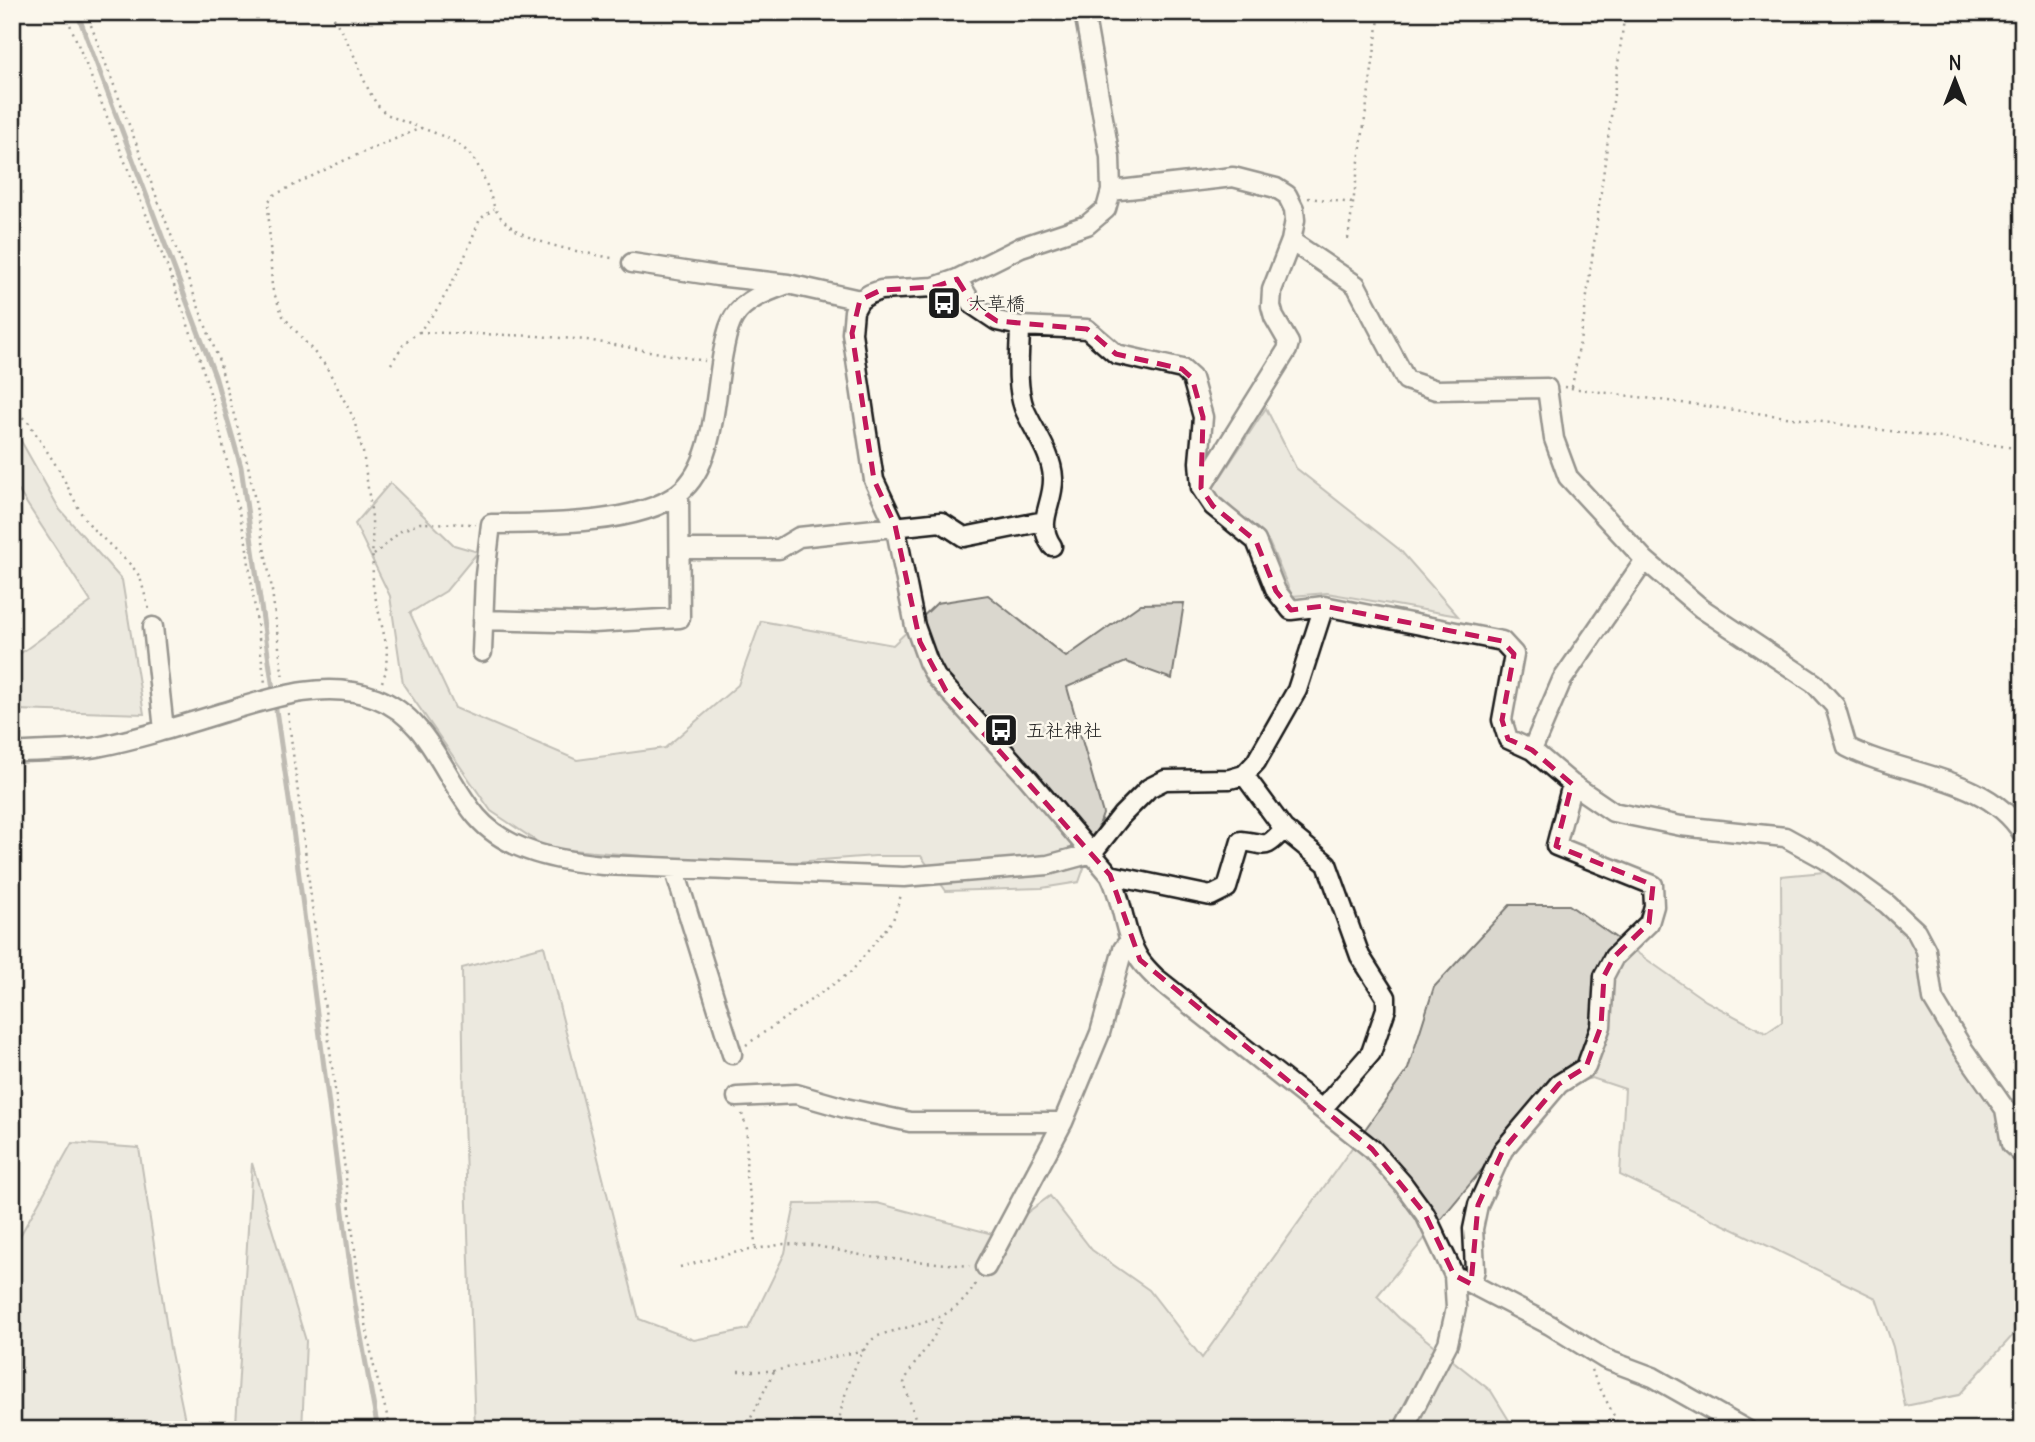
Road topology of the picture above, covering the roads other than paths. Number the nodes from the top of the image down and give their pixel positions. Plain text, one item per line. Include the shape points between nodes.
1 (1084, 12) edge
2 (1111, 191) junction
3 (1291, 241) junction
4 (632, 263) road end
5 (957, 279) junction
6 (788, 284) junction
7 (860, 300) junction
8 (1020, 326) junction
9 (1201, 488) junction
10 (679, 494) junction
11 (1045, 521) junction
12 (895, 525) junction
13 (1052, 546) dead end
14 (681, 549) junction
15 (1646, 560) junction
16 (1324, 606) junction
17 (483, 620) junction
18 (153, 627) road end
19 (482, 652) dead end
20 (164, 730) junction
21 (1532, 750) junction
22 (12, 754) edge
23 (1244, 775) junction
24 (1572, 784) junction
25 (1284, 829) junction
26 (2023, 834) edge
27 (1092, 853) junction
28 (674, 868) junction
29 (1110, 875) junction
30 (1130, 940) junction
31 (733, 1054) road end
32 (737, 1097) road end
33 (1322, 1108) junction
34 (1063, 1122) junction
35 (2023, 1155) edge
36 (986, 1267) road end
37 (1454, 1275) junction
38 (1471, 1284) junction
39 (1403, 1430) edge
40 (1747, 1430) edge

1 - 2 street via 1110,157
2 - 3 street via 1233,177 1276,188 1287,195 1294,209
2 - 5 street via 1106,209 1087,225 1021,247
3 - 9 street via 1271,298 1274,317 1289,343 1287,350
3 - 15 street via 1356,285 1406,380 1436,390 1546,388 1554,439 1568,477
4 - 6 street
5 - 7 street via 934,287 881,290
5 - 8 street via 972,306 997,321
6 - 7 street
6 - 10 street via 757,298 734,316 702,462
7 - 12 street via 852,333 874,480
8 - 9 street via 1087,329 1116,354 1182,369 1192,378 1203,417
8 - 11 street via 1019,384 1053,479
9 - 16 street via 1213,506 1256,541 1276,591 1291,610
10 - 14 street
10 - 17 street via 620,516 491,524
11 - 12 street via 964,537 941,522
11 - 13 street via 1045,536
12 - 14 street via 799,537 779,549
12 - 27 street via 915,626 928,662 946,691
14 - 17 street via 680,618 593,623
15 - 21 street via 1562,680
15 - 26 street via 1701,608 1814,683 1835,706 1847,747 1989,799
16 - 21 street via 1502,641 1514,654 1503,720 1508,740
16 - 23 street via 1297,690
17 - 19 street
18 - 20 street
20 - 22 street via 95,747
20 - 28 street via 307,691 376,698 419,728 478,818 502,838 573,862
21 - 24 street
23 - 25 street
23 - 27 street via 1165,780 1149,788
24 - 35 street via 1613,812 1681,827 1785,837 1825,859 1887,904 1916,932 1926,950 1933,999 2005,1109 2011,1144
24 - 38 street via 1556,846 1653,885 1654,905 1649,923 1614,957 1604,976 1601,1026 1586,1067 1559,1084 1503,1150 1478,1205
25 - 29 street via 1265,845 1241,841 1227,888 1212,896
25 - 33 street via 1326,864 1360,956 1386,997 1371,1053
27 - 28 street via 1048,865 904,877
27 - 29 street
28 - 31 street
29 - 30 street
30 - 33 street via 1155,977
30 - 34 street via 1123,949 1100,1033
32 - 34 street via 796,1094 910,1122
33 - 37 street via 1372,1149 1403,1184 1425,1214
34 - 36 street
37 - 38 street
37 - 39 street via 1456,1308 1448,1343
38 - 40 street via 1605,1359 1653,1377

